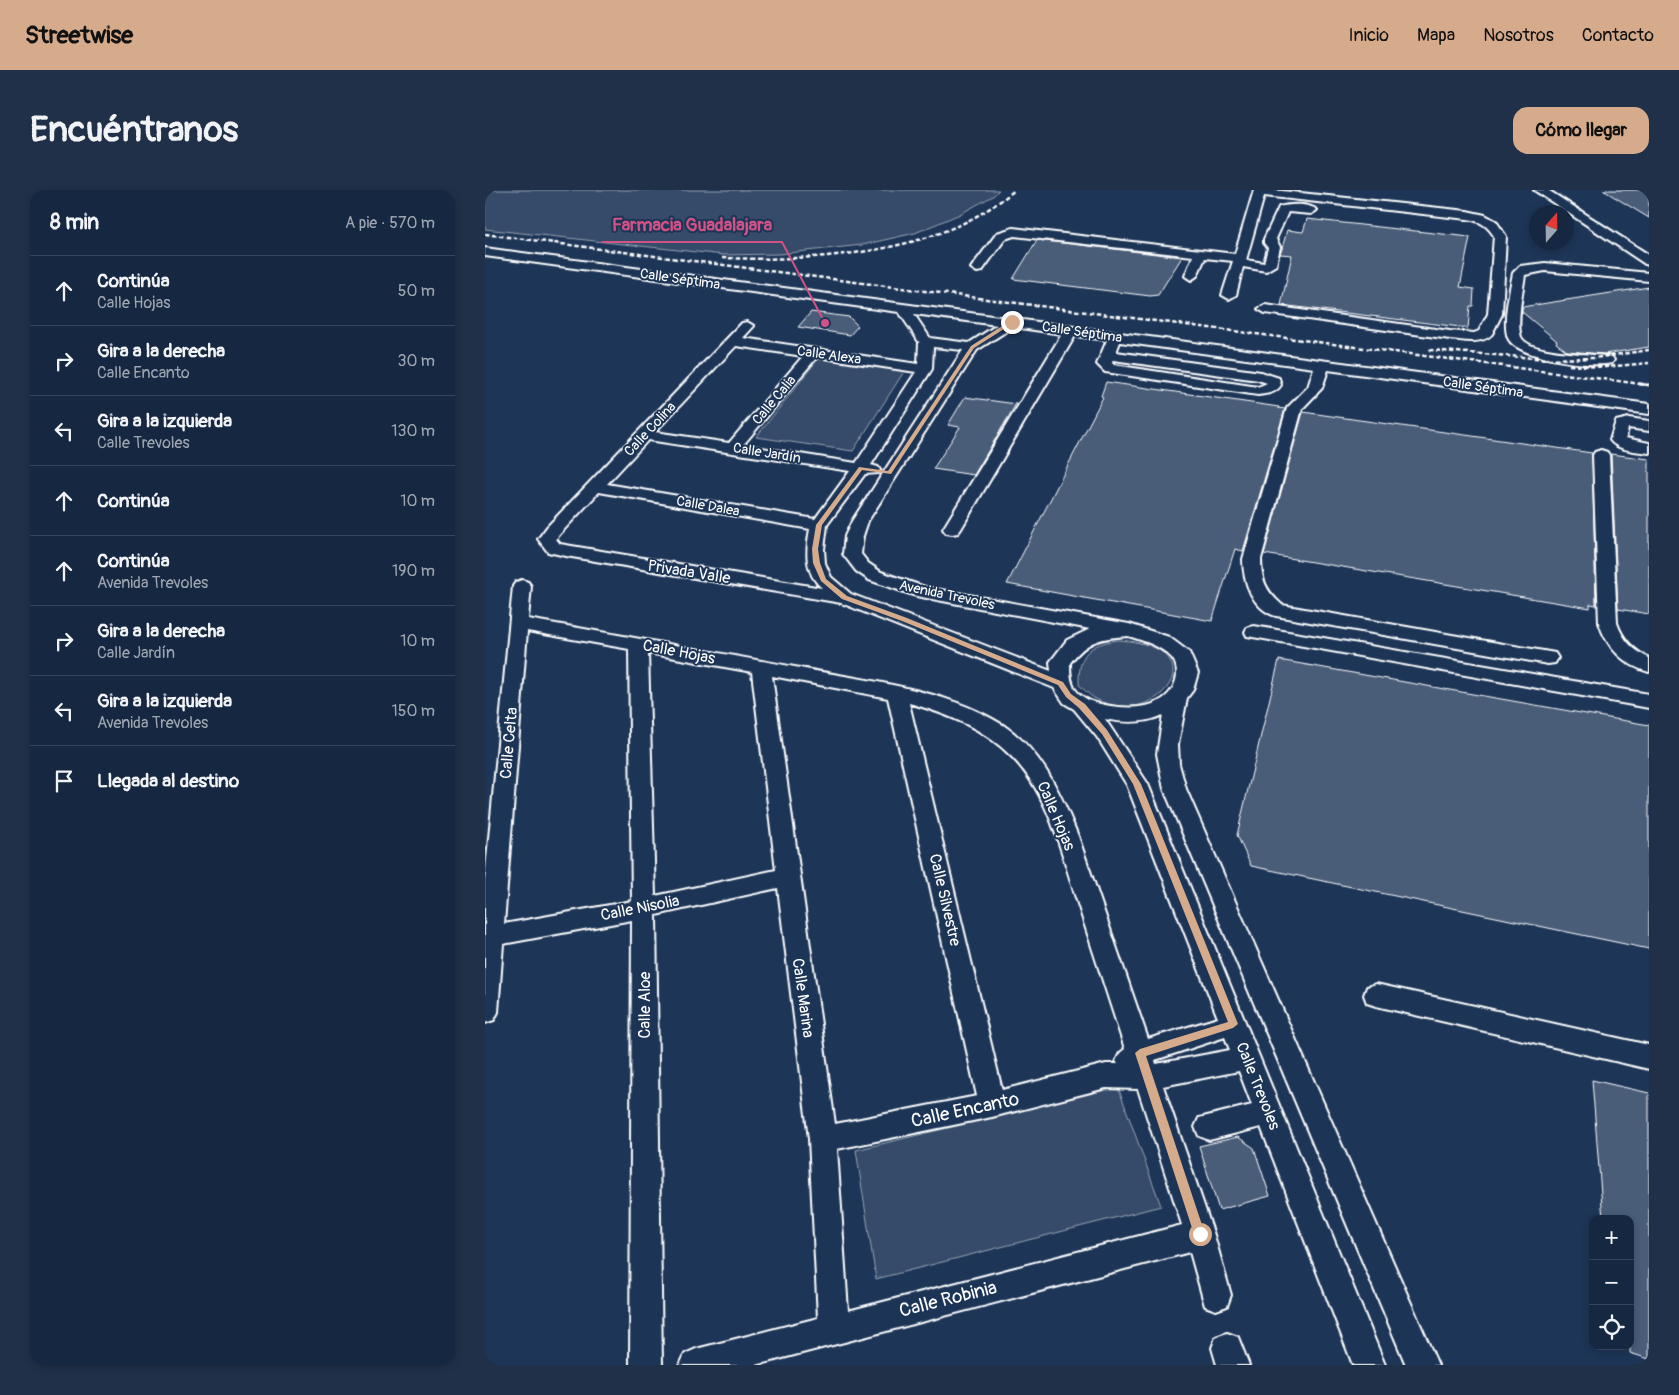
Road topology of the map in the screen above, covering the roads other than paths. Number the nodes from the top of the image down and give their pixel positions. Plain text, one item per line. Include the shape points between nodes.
1 (1540, 190) edge
2 (1260, 191) edge
3 (1351, 203) junction
4 (1321, 212) dead end
5 (1338, 214) dead end
6 (485, 252) edge
7 (1199, 254) junction
8 (1240, 261) junction
9 (1649, 261) edge
10 (977, 268) dead end
11 (1191, 276) dead end
12 (1649, 276) edge
13 (1229, 295) dead end
14 (903, 308) junction
15 (1265, 309) dead end
16 (1012, 322) junction
17 (747, 326) dead end
18 (1071, 330) junction
19 (1116, 336) junction
20 (733, 341) junction
21 (926, 342) junction
22 (973, 347) junction
23 (814, 352) junction
24 (1107, 355) junction
25 (1607, 360) dead end
26 (1322, 365) junction
27 (925, 369) junction
28 (1649, 409) edge
29 (1649, 426) edge
30 (645, 435) junction
31 (733, 448) junction
32 (1649, 448) edge
33 (1601, 455) dead end
34 (861, 468) junction
35 (889, 473) junction
36 (596, 487) junction
37 (819, 525) junction
38 (952, 529) dead end
39 (553, 531) joint
40 (522, 586) dead end
41 (845, 598) junction
42 (520, 624) junction
43 (1129, 630) junction
44 (1253, 632) dead end
45 (639, 644) junction
46 (1548, 658) dead end
47 (1649, 666) edge
48 (761, 668) junction
49 (1061, 684) junction
50 (897, 694) junction
51 (1177, 699) junction
52 (1649, 701) edge
53 (1082, 706) junction
54 (787, 877) junction
55 (645, 908) junction
56 (492, 936) junction
57 (1376, 995) dead end
58 (485, 1012) edge
59 (1233, 1024) junction
60 (1649, 1057) edge
61 (1248, 1058) junction
62 (1144, 1065) junction
63 (992, 1105) junction
64 (1269, 1113) junction
65 (1209, 1127) dead end
66 (823, 1139) junction
67 (1200, 1234) junction
68 (1216, 1295) dead end
69 (835, 1328) junction
70 (646, 1365) edge
71 (696, 1365) edge
72 (1369, 1365) edge
73 (1421, 1365) edge

1 - 9 street
2 - 3 street
2 - 8 street
3 - 5 street via 1347,211
3 - 15 street via 1467,215 1492,224 1500,236 1495,314 1485,334 1451,334
4 - 8 street via 1283,209 1270,239 1274,247 1270,265 1266,267
6 - 14 street, Calle Séptima
7 - 8 street
7 - 10 street via 1013,232 1001,236
7 - 11 street
8 - 13 street
12 - 25 street via 1545,267 1525,269 1519,273 1514,327 1514,338 1519,344 1543,353
14 - 16 street, Calle Séptima
14 - 21 street
16 - 18 street, Calle Séptima
16 - 22 street, Avenida Trevoles
17 - 20 street, Calle Colina
18 - 19 street, Calle Séptima
18 - 38 street
19 - 24 street
19 - 26 street, Calle Séptima
20 - 23 street, Calle Alexa
20 - 30 street, Calle Colina
21 - 22 street
21 - 27 street
22 - 35 street, Avenida Trevoles
23 - 27 street, Calle Alexa
23 - 31 street, Calle Calia
24 - 24 street via 1104,364 1117,371 1259,391 1274,384 1274,381 1261,376
26 - 28 street, Calle Séptima
26 - 46 street via 1315,388 1295,408 1252,559 1251,574 1257,593 1276,610
27 - 34 street, Avenida Trevoles
29 - 32 street via 1621,424 1618,440
30 - 31 street, Calle Jardín
30 - 36 street, Calle Colina
31 - 34 street, Calle Jardín
33 - 47 street via 1608,623 1612,637 1621,649
34 - 35 street, Calle Jardín
34 - 37 street, Avenida Trevoles
35 - 43 street, Avenida Trevoles via 854,536 852,554 875,576 922,592
36 - 37 street, Calle Dalea
36 - 39 street, Calle Colina
37 - 41 street, Avenida Trevoles via 816,563 823,580
39 - 41 street, Privada Valle via 547,539 549,544 566,551
40 - 42 street, Calle Celta
41 - 49 street, Avenida Trevoles
42 - 45 street, Calle Hojas
42 - 56 street, Calle Celta
43 - 49 street via 1099,632 1074,644 1060,662
43 - 51 street via 1151,634 1169,643 1182,656 1188,670 1187,685
44 - 52 street
45 - 48 street, Calle Hojas
45 - 55 street, Calle Aloe
48 - 50 street, Calle Hojas
48 - 54 street, Calle Marina
49 - 53 street
50 - 62 street, Calle Hojas via 970,717 1009,741 1035,768 1067,836
50 - 63 street, Calle Silvestre
51 - 53 street via 1158,711 1133,717 1106,715
51 - 73 street via 1166,754 1175,789
53 - 59 street, Calle Trevoles via 1105,732 1137,784
54 - 55 street, Calle Nisolia
54 - 66 street, Calle Marina
55 - 56 street, Calle Nisolia
55 - 70 street, Calle Aloe
56 - 58 street, Calle Celta
57 - 60 street
59 - 61 street, Calle Trevoles
59 - 62 street, Calle Encanto
61 - 62 street, Calle Encanto
61 - 64 street, Calle Trevoles
62 - 63 street, Calle Encanto
62 - 67 street, Calle Hojas
63 - 66 street, Calle Encanto
64 - 65 street
64 - 72 street, Calle Trevoles
66 - 69 street, Calle Marina
67 - 68 street, Calle Hojas
67 - 69 street, Calle Robinia
69 - 71 street, Calle Robinia

